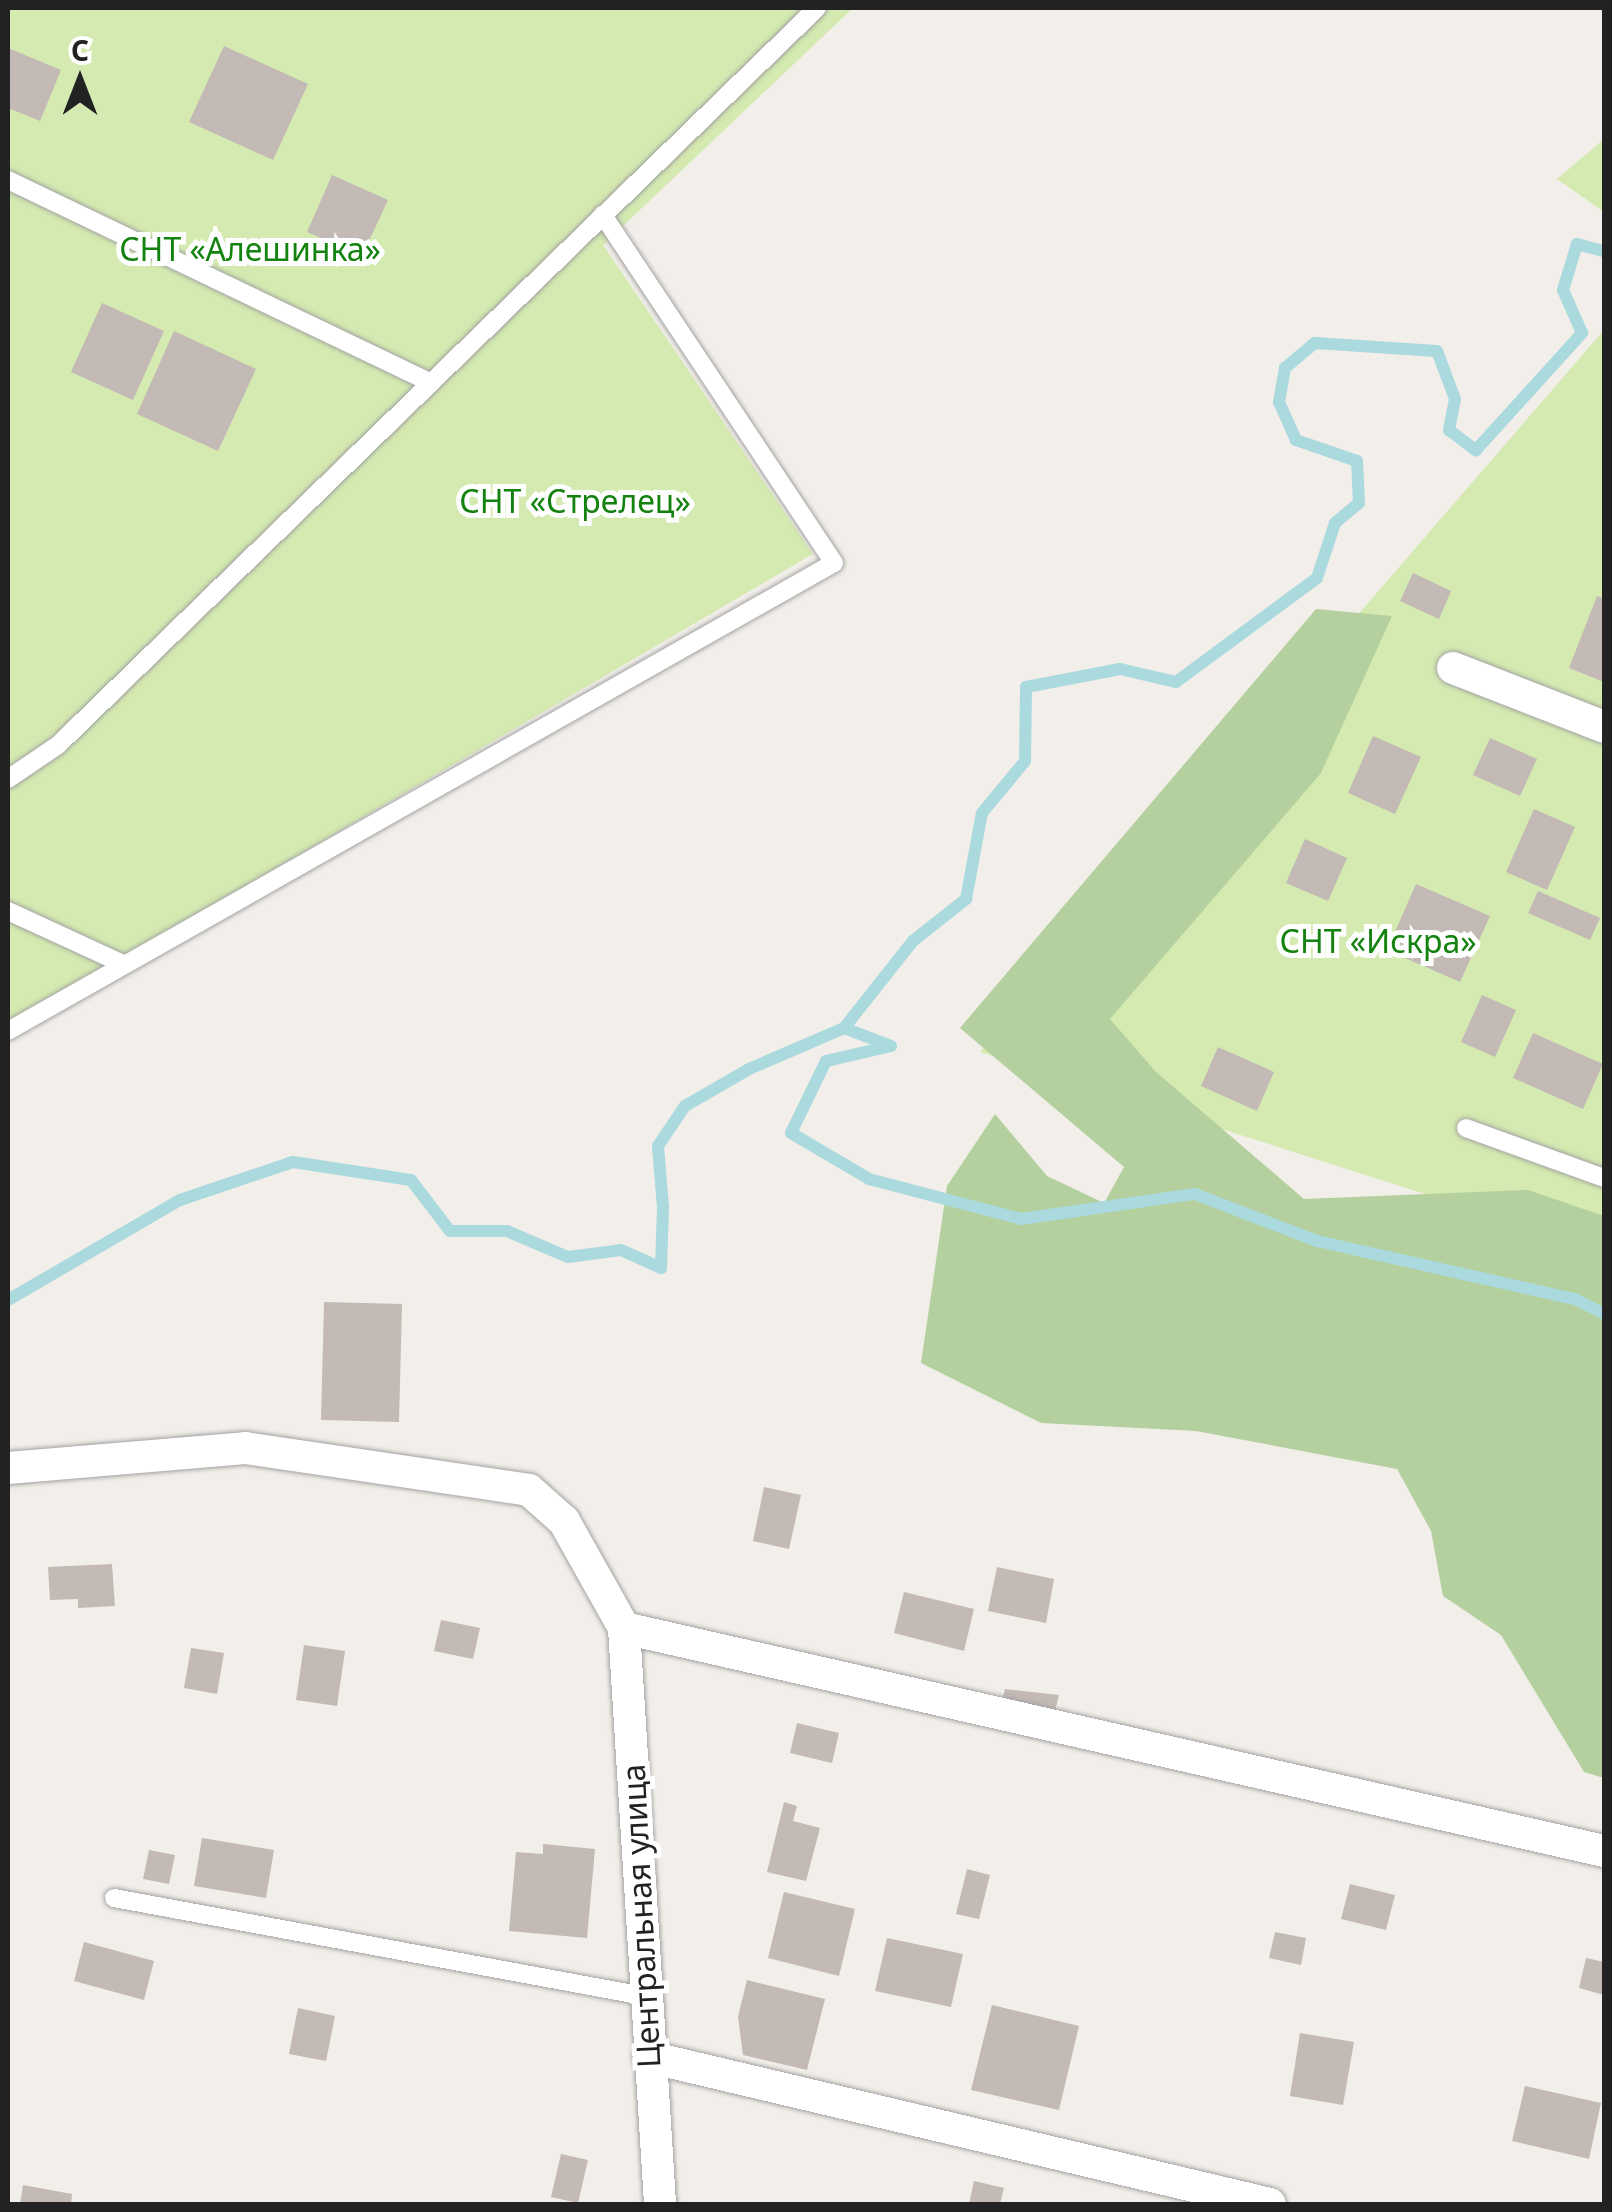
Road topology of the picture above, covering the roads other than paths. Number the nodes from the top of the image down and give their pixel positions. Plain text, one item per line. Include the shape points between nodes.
1 (817, 8) edge
2 (8, 180) edge
3 (603, 215) junction
4 (430, 383) junction
5 (1452, 668) dead end
6 (1604, 727) edge
7 (8, 779) edge
8 (8, 911) edge
9 (123, 964) junction
10 (8, 1031) edge
11 (1466, 1128) dead end
12 (1604, 1178) edge
13 (8, 1468) edge
14 (624, 1628) junction
15 (1604, 1851) edge
16 (114, 1898) dead end
17 (644, 1996) junction
18 (649, 2057) junction
19 (660, 2204) edge
20 (1270, 2204) edge

1 - 3 lane
2 - 4 lane
3 - 4 lane
3 - 9 lane via 834,564
4 - 7 lane via 58,745
5 - 6 street
8 - 9 lane
9 - 10 lane
11 - 12 lane
13 - 14 street via 245,1448 529,1490 564,1520
14 - 15 street
14 - 17 street, Центральная улица
16 - 17 lane
17 - 18 street, Центральная улица
18 - 19 street, Центральная улица
18 - 20 street

